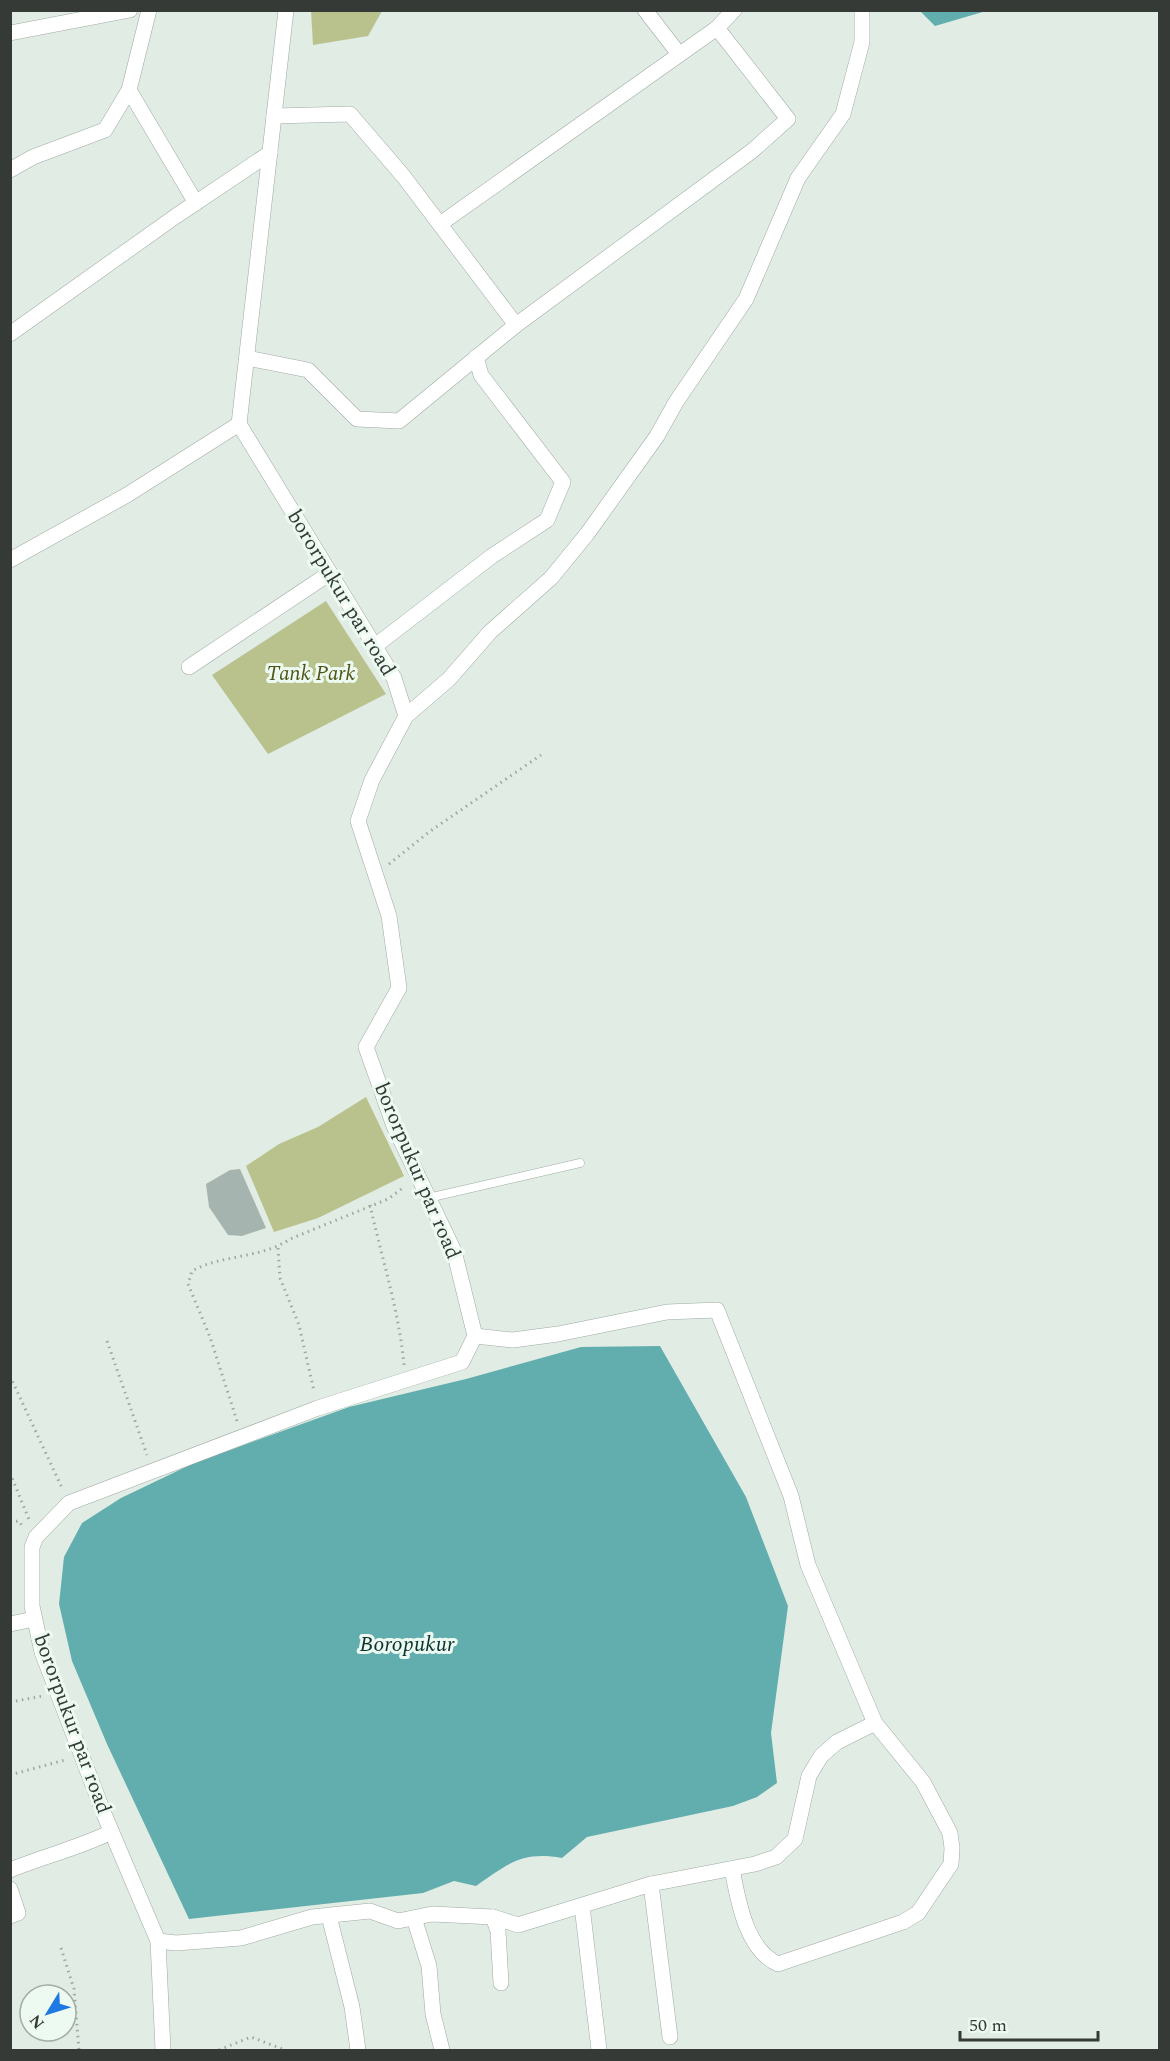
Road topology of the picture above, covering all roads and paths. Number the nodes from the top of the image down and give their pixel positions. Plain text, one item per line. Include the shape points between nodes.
1 (130, 10) edge
2 (149, 10) edge
3 (286, 10) edge
4 (645, 10) edge
5 (734, 10) edge
6 (862, 10) edge
7 (717, 27) junction
8 (10, 33) edge
9 (679, 54) junction
10 (129, 90) junction
11 (274, 116) junction
12 (270, 153) junction
13 (10, 170) edge
14 (196, 203) junction
15 (440, 224) junction
16 (516, 325) junction
17 (10, 334) edge
18 (476, 357) junction
19 (247, 358) junction
20 (239, 424) junction
21 (10, 560) edge
22 (330, 573) junction
23 (375, 646) junction
24 (189, 667) dead end
25 (406, 716) junction
26 (541, 755) dead end
27 (376, 874) junction
28 (580, 1162) dead end
29 (418, 1177) junction
30 (428, 1198) junction
31 (370, 1205) junction
32 (278, 1248) junction
33 (475, 1336) junction
34 (107, 1341) dead end
35 (10, 1376) edge
36 (406, 1378) junction
37 (318, 1408) junction
38 (243, 1436) junction
39 (152, 1471) junction
40 (10, 1473) edge
41 (69, 1503) junction
42 (36, 1537) junction
43 (34, 1619) junction
44 (10, 1624) edge
45 (57, 1693) junction
46 (10, 1702) edge
47 (875, 1723) junction
48 (81, 1756) junction
49 (10, 1775) edge
50 (111, 1832) junction
51 (732, 1869) junction
52 (10, 1870) edge
53 (651, 1884) junction
54 (10, 1889) edge
55 (582, 1905) junction
56 (10, 1916) edge
57 (329, 1916) junction
58 (493, 1917) junction
59 (414, 1918) junction
60 (158, 1941) junction
61 (61, 1948) dead end
62 (501, 1983) dead end
63 (670, 2037) dead end
64 (79, 2050) edge
65 (163, 2050) edge
66 (219, 2050) edge
67 (285, 2050) edge
68 (358, 2050) edge
69 (442, 2050) edge
70 (599, 2050) edge

1 - 8 street
2 - 10 street
3 - 11 street
4 - 9 street
5 - 7 street
6 - 25 street via 862,42 843,114 798,178 746,299 675,402 657,436 580,543 551,578
7 - 9 street
7 - 16 street via 788,119 752,151
9 - 15 street
10 - 13 street via 105,130 33,157
10 - 14 street
11 - 12 street
11 - 15 street via 350,114
12 - 14 street
12 - 19 street
14 - 17 street
15 - 16 street
16 - 18 street
18 - 19 street via 399,421 357,419 308,370
18 - 23 street via 481,375 563,482 547,520 492,556
19 - 20 street
20 - 21 street via 127,495
20 - 22 street, bororpukur par road
22 - 23 street, bororpukur par road
22 - 24 street
23 - 25 street, bororpukur par road via 394,678
25 - 27 street, bororpukur par road via 372,780 358,821
26 - 27 path via 429,832
27 - 29 street, bororpukur par road via 389,916 399,988 366,1047 394,1126
28 - 30 lane
29 - 30 street, bororpukur par road
29 - 31 path via 388,1198
30 - 33 street, bororpukur par road via 454,1251
31 - 32 path via 290,1239
31 - 36 path via 400,1322
32 - 37 path via 280,1278 299,1325
32 - 38 path via 208,1262 192,1271 188,1284
33 - 36 street via 462,1362
33 - 47 street via 513,1340 667,1312 717,1310 791,1496 808,1565
34 - 39 path
35 - 41 path
36 - 37 street
37 - 38 street
38 - 39 street
39 - 41 street
40 - 42 path
41 - 42 street
42 - 43 street, bororpukur par road via 32,1547
43 - 44 street
43 - 45 street, bororpukur par road
45 - 46 path
45 - 48 street, bororpukur par road
47 - 51 street via 837,1742 821,1756 809,1776 795,1839 776,1857
47 - 51 street via 923,1782 950,1833 951,1864 918,1912 903,1922 778,1964 766,1959 755,1944 737,1896
48 - 49 path
48 - 50 street, bororpukur par road
50 - 52 street via 83,1846
50 - 60 street, bororpukur par road
51 - 53 street
53 - 55 street
53 - 63 street
54 - 56 street via 18,1913
55 - 58 street via 518,1925
55 - 70 street
57 - 59 street via 370,1911 398,1921
57 - 60 street via 312,1917 241,1938
57 - 68 street via 352,2007
58 - 59 street via 432,1914
58 - 62 street via 498,1931
59 - 69 street via 429,1966 433,2014
60 - 65 street, bororpukur par road
61 - 64 path via 74,1989
66 - 67 path via 251,2037

